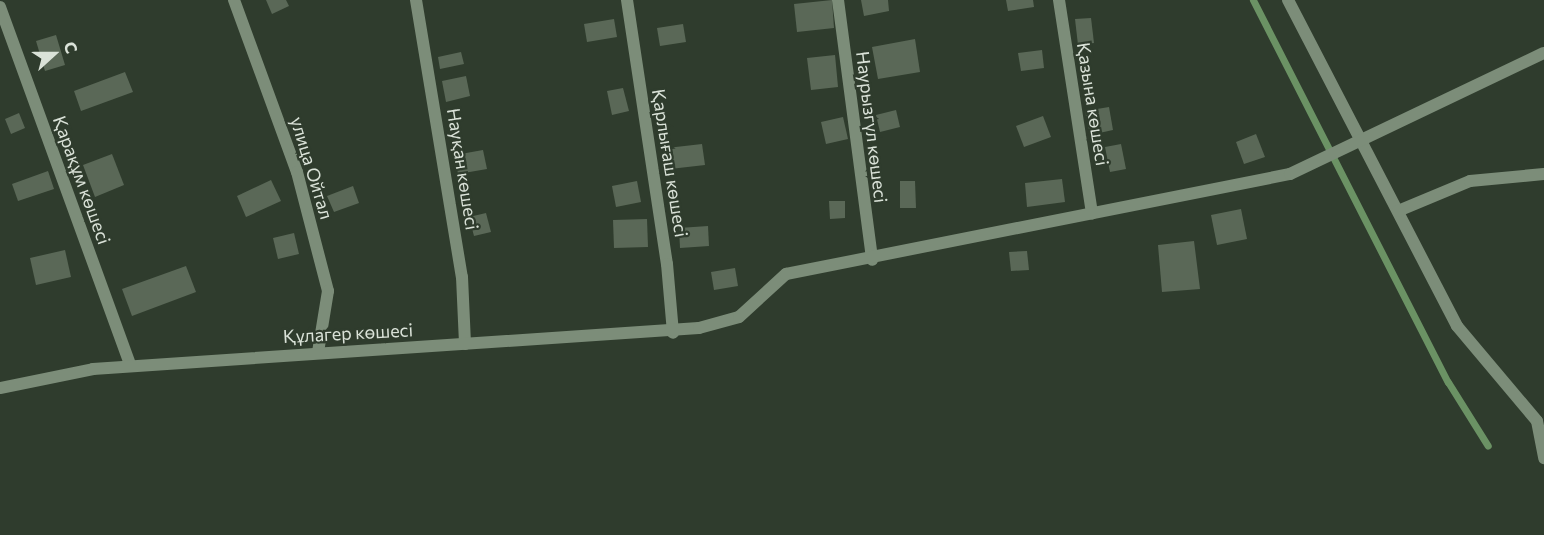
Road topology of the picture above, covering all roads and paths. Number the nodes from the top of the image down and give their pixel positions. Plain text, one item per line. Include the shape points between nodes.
1 (234, 0) edge
2 (416, 0) edge
3 (627, 0) edge
4 (838, 0) edge
5 (1059, 0) edge
6 (1288, 0) edge
7 (0, 7) edge
8 (1544, 53) edge
9 (1361, 139) junction
10 (1544, 174) edge
11 (1398, 211) junction
12 (1092, 213) junction
13 (872, 260) junction
14 (672, 333) junction
15 (465, 344) junction
16 (318, 352) junction
17 (131, 366) junction
18 (0, 388) edge
19 (1541, 422) edge
20 (1544, 458) edge

1 - 16 street, улица Ойтал via 297,172 328,291
2 - 15 street, Науқан көшесі via 462,276
3 - 14 street, Қарлығаш көшесі via 668,264
4 - 13 street, Наурызгүл көшесі
5 - 12 street, Қазына көшесі
6 - 9 street
7 - 17 street, Қарақұм көшесі
8 - 9 street, Құлагер көшесі
9 - 11 street
9 - 12 street, Құлагер көшесі via 1290,174
10 - 11 street via 1470,181
11 - 19 street via 1457,326
12 - 13 street, Құлагер көшесі
13 - 14 street, Құлагер көшесі via 786,274 739,317
14 - 15 street, Құлагер көшесі
15 - 16 street, Құлагер көшесі
16 - 17 street, Құлагер көшесі
17 - 18 street, Құлагер көшесі
19 - 20 street

